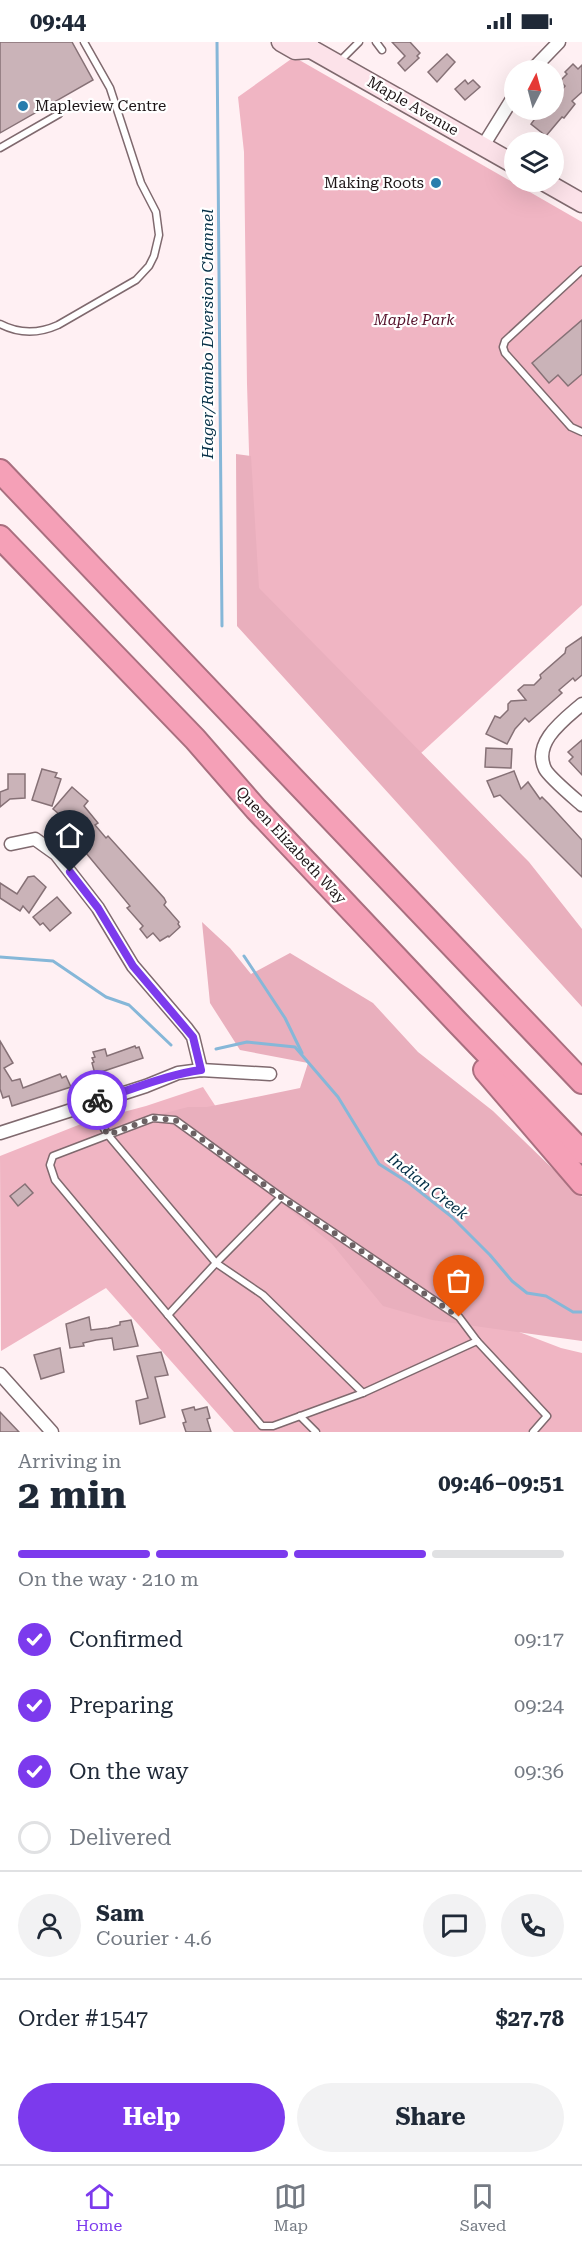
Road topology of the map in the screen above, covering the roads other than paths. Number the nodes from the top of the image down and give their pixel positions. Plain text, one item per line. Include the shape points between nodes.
1 (84, 42) edge
2 (281, 42) edge
3 (359, 42) edge
4 (375, 42) edge
5 (559, 42) edge
6 (310, 45) edge
7 (382, 50) dead end
8 (540, 60) edge
9 (338, 63) junction
10 (504, 112) edge
11 (59, 114) dead end
12 (483, 146) junction
13 (0, 148) edge
14 (504, 158) edge
15 (563, 192) edge
16 (582, 203) edge
17 (582, 270) edge
18 (0, 324) edge
19 (582, 432) edge
20 (0, 471) edge
21 (0, 537) edge
22 (582, 704) edge
23 (582, 805) edge
24 (11, 844) dead end
25 (457, 1022) junction
26 (201, 1070) junction
27 (270, 1074) dead end
28 (582, 1082) edge
29 (88, 1103) junction
30 (0, 1133) edge
31 (108, 1135) junction
32 (582, 1152) edge
33 (582, 1183) edge
34 (281, 1197) junction
35 (216, 1263) junction
36 (168, 1315) junction
37 (477, 1341) junction
38 (0, 1374) edge
39 (363, 1393) junction
40 (300, 1416) junction
41 (52, 1432) edge
42 (316, 1432) edge
43 (533, 1432) edge

1 - 18 lane via 110,88 141,183 156,212 158,244 149,266 136,280 58,325 28,332
2 - 6 main road, Maple Avenue via 295,50
3 - 9 lane
4 - 7 lane
5 - 8 street
6 - 9 main road, Maple Avenue
9 - 12 main road, Maple Avenue
10 - 12 street
11 - 13 lane
12 - 14 main road, Maple Avenue
15 - 16 main road
17 - 19 lane via 503,346 571,427
20 - 28 highway
21 - 25 highway, Queen Elizabeth Way via 195,739
22 - 23 street via 546,740 542,752 545,769
24 - 26 street via 35,839 56,854 98,908 133,966 193,1037
25 - 32 highway, Queen Elizabeth Way
25 - 33 highway via 480,1065
26 - 27 street
26 - 29 street via 178,1073
29 - 30 street
29 - 31 lane
31 - 34 lane via 153,1118 175,1120
31 - 35 lane
31 - 36 lane via 53,1156 50,1165 55,1180
34 - 35 lane
34 - 37 lane via 459,1317
35 - 36 lane
35 - 39 lane via 262,1295
36 - 40 lane via 262,1426
37 - 39 lane
37 - 43 lane via 547,1416
38 - 41 street
39 - 40 lane
40 - 42 lane

